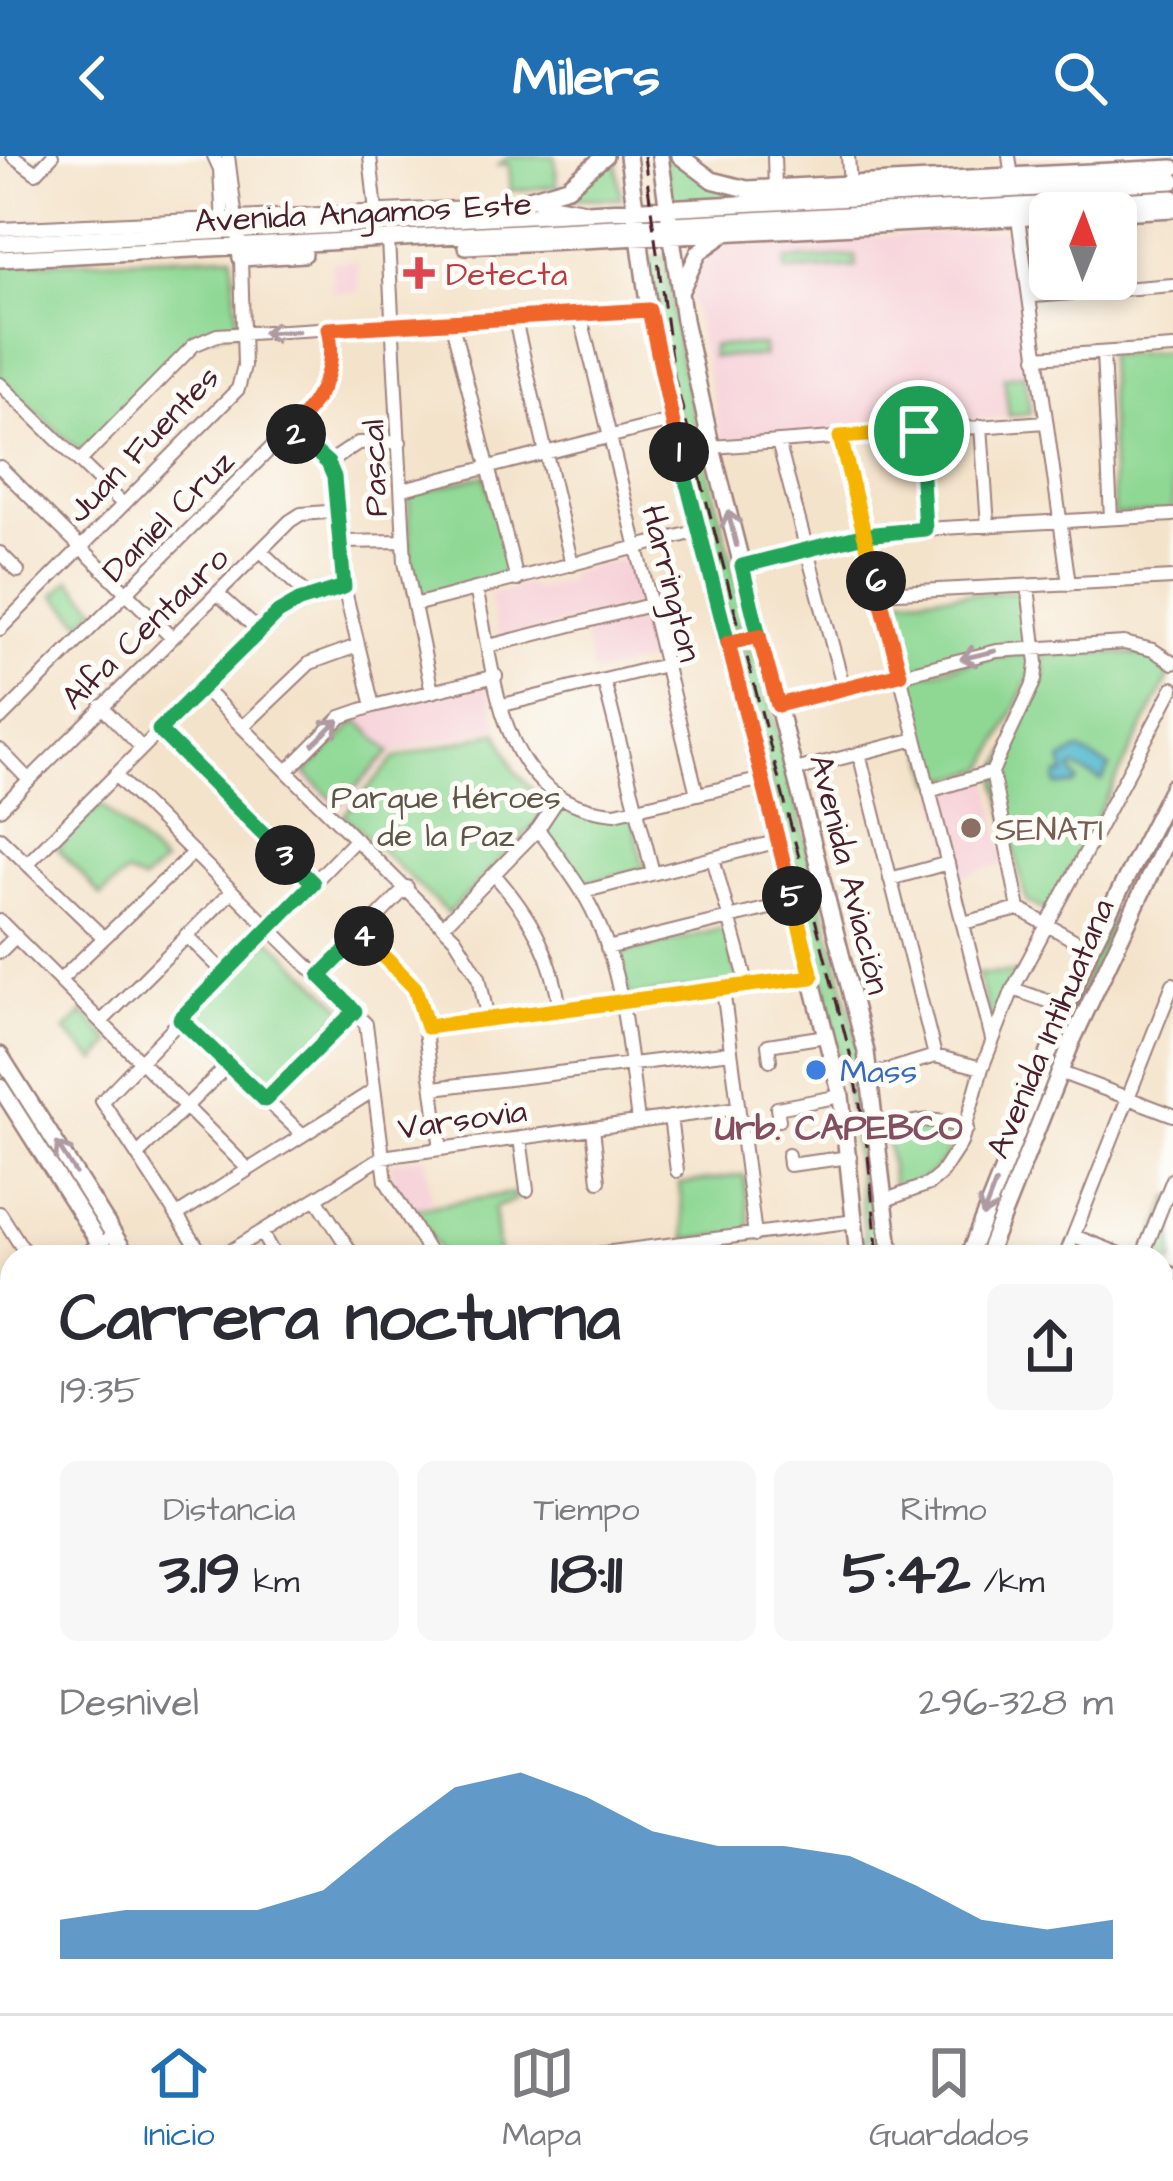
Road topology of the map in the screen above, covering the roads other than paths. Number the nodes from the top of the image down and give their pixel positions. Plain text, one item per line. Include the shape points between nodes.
1 (13, 156) edge
2 (52, 156) edge
3 (370, 156) edge
4 (605, 156) edge
5 (628, 156) edge
6 (660, 156) edge
7 (680, 156) edge
8 (774, 156) edge
9 (848, 156) edge
10 (1010, 156) edge
11 (225, 160) edge
12 (1128, 163) edge
13 (1173, 168) edge
14 (1173, 181) edge
15 (777, 189) junction
16 (846, 196) junction
17 (1015, 198) junction
18 (1173, 198) edge
19 (526, 199) junction
20 (793, 202) junction
21 (1029, 205) edge
22 (668, 207) junction
23 (466, 208) junction
24 (634, 209) junction
25 (1173, 209) edge
26 (590, 210) junction
27 (1137, 211) edge
28 (376, 212) junction
29 (761, 218) junction
30 (451, 221) junction
31 (0, 231) edge
32 (637, 232) junction
33 (676, 232) junction
34 (726, 232) junction
35 (233, 234) junction
36 (21, 242) junction
37 (0, 243) edge
38 (388, 244) junction
39 (0, 259) edge
40 (1173, 285) edge
41 (1137, 288) edge
42 (680, 292) junction
43 (649, 310) junction
44 (580, 314) junction
45 (514, 320) junction
46 (452, 324) junction
47 (393, 325) junction
48 (328, 329) junction
49 (244, 334) junction
50 (1173, 348) edge
51 (1103, 353) junction
52 (1036, 358) junction
53 (0, 384) edge
54 (671, 421) junction
55 (1045, 422) junction
56 (982, 426) junction
57 (292, 429) junction
58 (919, 431) junction
59 (609, 436) junction
60 (840, 437) junction
61 (400, 442) junction
62 (778, 442) junction
63 (712, 447) junction
64 (547, 452) junction
65 (80, 461) junction
66 (328, 463) junction
67 (0, 467) edge
68 (488, 469) junction
69 (403, 490) junction
70 (123, 504) junction
71 (340, 512) junction
72 (1173, 515) edge
73 (1111, 518) junction
74 (1059, 521) junction
75 (988, 526) junction
76 (925, 529) junction
77 (699, 531) junction
78 (865, 535) junction
79 (403, 541) junction
80 (341, 542) junction
81 (80, 548) junction
82 (637, 548) junction
83 (261, 550) junction
84 (806, 550) junction
85 (0, 553) edge
86 (572, 565) junction
87 (742, 566) junction
88 (18, 572) dead end
89 (1173, 578) edge
90 (517, 580) junction
91 (1069, 584) junction
92 (1028, 586) junction
93 (344, 587) junction
94 (476, 589) junction
95 (127, 593) junction
96 (217, 593) junction
97 (879, 593) junction
98 (309, 597) junction
99 (650, 604) junction
100 (414, 605) junction
101 (0, 628) edge
102 (258, 630) junction
103 (759, 636) junction
104 (171, 637) junction
105 (728, 643) junction
106 (357, 646) junction
107 (489, 646) junction
108 (1035, 647) junction
109 (1173, 663) edge
110 (665, 665) junction
111 (900, 674) junction
112 (496, 676) junction
113 (604, 681) junction
114 (202, 686) junction
115 (844, 688) junction
116 (1173, 688) edge
117 (432, 692) junction
118 (503, 705) junction
119 (778, 705) junction
120 (101, 706) junction
121 (373, 706) junction
122 (0, 719) edge
123 (244, 726) junction
124 (159, 730) junction
125 (916, 739) junction
126 (141, 747) junction
127 (0, 750) edge
128 (860, 753) junction
129 (795, 770) junction
130 (287, 771) junction
131 (992, 772) junction
132 (115, 775) junction
133 (28, 779) junction
134 (763, 779) junction
135 (1173, 786) edge
136 (929, 791) junction
137 (697, 794) junction
138 (558, 799) junction
139 (0, 808) edge
140 (638, 810) junction
141 (1173, 826) edge
142 (538, 830) junction
143 (0, 838) edge
144 (356, 839) junction
145 (779, 841) junction
146 (194, 852) junction
147 (713, 858) junction
148 (948, 863) junction
149 (27, 864) junction
150 (1129, 870) junction
151 (652, 873) junction
152 (494, 874) junction
153 (890, 879) junction
154 (1146, 879) junction
155 (313, 883) junction
156 (407, 887) junction
157 (232, 891) junction
158 (582, 892) junction
159 (794, 902) junction
160 (1019, 909) junction
161 (730, 917) junction
162 (0, 920) edge
163 (963, 923) junction
164 (1051, 924) junction
165 (444, 925) junction
166 (270, 927) junction
167 (362, 934) junction
168 (103, 935) junction
169 (186, 935) junction
170 (16, 936) junction
171 (607, 948) junction
172 (1090, 949) junction
173 (0, 952) edge
174 (225, 973) junction
175 (320, 976) junction
176 (812, 977) junction
177 (60, 980) junction
178 (1173, 984) edge
179 (748, 986) junction
180 (723, 989) junction
181 (1013, 989) junction
182 (622, 1003) junction
183 (1065, 1007) junction
184 (355, 1011) junction
185 (560, 1012) junction
186 (180, 1019) junction
187 (488, 1020) junction
188 (101, 1022) junction
189 (427, 1027) junction
190 (1054, 1032) junction
191 (826, 1036) junction
192 (1073, 1039) junction
193 (992, 1040) junction
194 (731, 1052) junction
195 (0, 1054) edge
196 (935, 1055) junction
197 (139, 1060) junction
198 (770, 1060) dead end
199 (630, 1063) junction
200 (229, 1066) junction
201 (982, 1068) junction
202 (1059, 1072) junction
203 (870, 1076) junction
204 (0, 1087) edge
205 (434, 1088) junction
206 (374, 1090) junction
207 (841, 1096) junction
208 (1128, 1097) junction
209 (265, 1100) junction
210 (186, 1107) junction
211 (738, 1108) junction
212 (1173, 1114) edge
213 (670, 1117) junction
214 (779, 1120) dead end
215 (638, 1121) junction
216 (593, 1128) junction
217 (967, 1129) junction
218 (877, 1132) junction
219 (302, 1134) junction
220 (520, 1138) junction
221 (441, 1149) junction
222 (136, 1155) junction
223 (788, 1155) dead end
224 (382, 1157) junction
225 (850, 1157) junction
226 (248, 1169) junction
227 (677, 1171) dead end
228 (599, 1180) dead end
229 (1172, 1187) edge
230 (527, 1190) dead end
231 (316, 1198) junction
232 (886, 1199) junction
233 (0, 1213) edge
234 (178, 1215) junction
235 (856, 1222) junction
236 (260, 1232) junction
237 (755, 1235) junction
238 (1074, 1236) junction
239 (20, 1245) edge
240 (107, 1245) edge
241 (197, 1245) edge
242 (239, 1245) edge
243 (268, 1245) edge
244 (346, 1245) edge
245 (426, 1245) edge
246 (687, 1245) edge
247 (857, 1245) edge
248 (890, 1245) edge
249 (973, 1245) edge
250 (991, 1245) edge
251 (1070, 1245) edge
252 (1097, 1245) edge
253 (1147, 1245) edge

1 - 2 street via 36,173
3 - 28 street
4 - 19 main road via 568,188
5 - 24 main road, Avenida Aviación
6 - 22 main road, Avenida Aviación
7 - 15 main road, Avenida Angamos Este via 712,181
8 - 15 street
9 - 16 street
10 - 17 street
11 - 35 street, Juan Fuentes
12 - 13 main road
12 - 17 main road
14 - 17 main road
15 - 16 main road, Avenida Angamos Este
15 - 20 main road
16 - 17 main road, Avenida Angamos Este
16 - 17 main road, Avenida Angamos Este
16 - 20 main road, Avenida Angamos Este
16 - 29 main road, Avenida Angamos Este
17 - 18 main road
17 - 21 main road
17 - 29 main road, Avenida Angamos Este
17 - 52 street
19 - 23 street
19 - 26 street
20 - 29 main road, Avenida Angamos Este
22 - 24 main road, Avenida Angamos Este
22 - 29 main road, Avenida Angamos Este
22 - 33 main road, Avenida Aviación
23 - 28 street
23 - 30 main road
24 - 26 main road, Avenida Angamos Este
24 - 32 main road, Avenida Aviación
25 - 27 main road
26 - 30 main road, Avenida Angamos Este
28 - 35 street
29 - 33 main road, Avenida Angamos Este
29 - 34 main road, Avenida Angamos Este
30 - 35 main road, Avenida Angamos Este
31 - 35 street
31 - 36 main road
32 - 33 main road, Avenida Angamos Este
32 - 38 main road, Avenida Angamos Este
32 - 43 main road, Avenida Aviación
33 - 34 main road, Avenida Angamos Este
33 - 42 main road, Avenida Aviación
34 - 42 main road via 699,252
35 - 36 main road, Avenida Angamos Este
35 - 38 main road, Avenida Angamos Este
35 - 39 main road, Avenida Angamos Este
35 - 49 street, Juan Fuentes
36 - 37 main road, Avenida Angamos Este
38 - 47 street, Pascal
40 - 41 street
42 - 63 main road, Avenida Aviación
43 - 44 street
43 - 54 main road, Avenida Aviación
44 - 45 street
44 - 59 street, Harrington
45 - 46 street
45 - 64 street
46 - 47 street
46 - 68 street
47 - 48 street
47 - 61 street, Pascal
48 -> 49 street
48 - 57 street, Daniel Cruz via 332,356 323,388
49 - 65 street via 194,345
49 - 70 street, Juan Fuentes via 238,388
50 - 51 street
51 - 52 street
51 - 73 street
52 - 55 street
53 - 65 street
54 - 59 street
54 - 77 main road, Avenida Aviación
55 - 56 street
55 - 74 street
56 - 58 street
56 - 75 street
57 - 66 street
57 - 95 street, Daniel Cruz
58 - 60 street
58 - 76 street
59 - 64 street
59 - 82 street, Harrington
60 - 62 street
60 - 78 street
61 - 66 street via 358,443
61 - 69 street, Pascal
62 - 63 street
62 - 84 street
87 -> 63 main road, Avenida Aviación
64 - 68 street
64 - 86 street
65 - 70 street
66 - 71 street
67 - 81 street
68 - 69 street
68 - 90 street
69 - 79 street, Pascal
70 - 81 street, Juan Fuentes
71 - 80 street
71 - 83 street, Alfa Centauro via 298,515
72 - 73 street
73 - 74 street
74 - 75 street
74 - 91 street
75 - 76 street
76 - 78 street
77 - 82 street
77 - 105 main road, Avenida Aviación
78 - 84 street
78 - 97 street
79 - 80 street
79 - 100 street, Pascal
80 - 93 street
81 - 95 street
81 - 101 street, Juan Fuentes
82 - 86 street
82 - 99 street, Harrington
83 - 96 street, Alfa Centauro
83 - 98 street
84 - 87 street
84 - 115 street
85 - 88 street
86 - 90 street
87 - 103 main road, Avenida Aviación
89 - 91 street
90 - 94 street
91 - 92 street
92 - 97 street
92 - 108 street
93 - 98 street
93 - 106 street
94 - 100 street
94 - 107 street
95 - 104 street
95 - 122 street, Daniel Cruz
96 - 102 street
96 - 104 street, Alfa Centauro
97 - 111 street
98 - 102 street
99 - 107 street
99 - 110 street, Harrington
100 - 117 street, Pascal
102 - 114 street
103 - 105 main road
103 - 119 main road, Avenida Aviación
104 - 120 street, Alfa Centauro
105 - 134 main road, Avenida Aviación
106 - 121 street
106 - 123 street via 310,664
107 - 112 street
108 - 109 street via 1134,644
108 -> 111 street
108 - 131 street via 1035,680
110 - 113 street
110 - 137 street, Harrington
111 - 115 street
111 - 125 street
112 - 117 street
112 - 118 street
113 - 118 street
113 - 140 street
114 - 123 street
114 - 124 street
115 - 119 street
116 - 164 street
117 - 121 street
118 - 138 street via 520,758
119 - 129 main road, Avenida Aviación
120 - 126 street
120 - 133 street, Alfa Centauro
130 -> 121 street via 334,722
123 - 130 street
124 - 126 street
124 - 155 street
125 - 128 street
125 - 136 street
126 - 132 street
127 - 133 street
128 - 129 street
128 - 153 street
129 - 203 main road, Avenida Aviación
130 - 144 street
131 - 136 street
131 - 160 street
132 - 146 street
132 - 149 street
133 - 139 street, Alfa Centauro
134 - 137 street
134 - 145 main road, Avenida Aviación
135 - 150 main road, Avenida Intihuatana
136 - 148 street
137 - 140 street
138 - 140 street via 597,811
138 - 142 street
140 - 151 street
141 - 154 main road, Avenida Intihuatana
142 - 152 street
142 - 158 street
143 - 149 street
144 - 155 street
144 - 156 street
145 - 147 street
145 - 159 main road, Avenida Aviación
146 - 157 street
146 - 168 street
147 - 151 street
147 - 161 street
148 - 153 street
148 - 163 street
149 - 168 street
150 - 154 main road
150 - 172 main road, Avenida Intihuatana
151 - 158 street
152 - 165 street
152 - 185 street via 537,931
153 - 196 street
154 - 192 main road, Avenida Intihuatana
155 - 166 street
156 - 165 street
156 - 167 street
157 - 166 street
157 - 169 street
158 - 171 street
159 - 161 street
159 - 176 main road, Avenida Aviación
160 - 163 street
160 - 164 street
161 - 171 street
161 - 179 street
162 - 170 street
163 - 193 street
164 - 172 street
164 - 181 street
165 - 187 street via 472,963
166 - 174 street
166 - 175 street
167 - 175 street
167 - 189 street via 415,988
168 - 177 street
169 - 174 street
169 - 188 street
170 - 173 street
170 - 177 street
171 - 182 street
172 - 183 main road, Avenida Intihuatana
174 - 186 street
175 - 184 street
176 - 179 street
176 - 191 main road, Avenida Aviación
177 - 188 street
178 - 208 street
179 - 180 street
180 - 182 street
180 - 194 street
181 - 183 street
181 - 193 street
182 - 185 street
182 - 199 street
183 - 190 main road, Avenida Intihuatana
184 - 206 street via 369,1036
184 - 209 street
185 - 187 street
186 - 197 street
186 - 200 street
187 - 189 street
188 - 197 street
189 - 205 street
190 - 192 main road
190 -> 249 main road, Avenida Intihuatana
191 - 198 street via 768,1045
191 - 207 main road, Avenida Aviación
192 - 202 main road, Avenida Intihuatana
193 - 201 street
194 - 199 street
194 - 211 street
240 -> 195 main road
196 - 201 street
196 - 203 street
197 - 210 street
197 - 222 street via 102,1101
199 - 205 street
199 - 215 street
200 - 209 street
200 - 210 street
201 - 217 street
202 - 208 street
202 - 250 main road, Avenida Intihuatana
203 - 218 main road, Avenida Aviación
204 - 240 main road
205 - 221 street
206 - 219 street
206 - 224 street
207 - 214 street via 777,1108
207 - 225 main road, Avenida Aviación
208 - 212 street
208 - 238 street
209 - 219 street
210 - 222 street
210 - 226 street
211 - 213 street, Varsovia
211 - 237 street
213 - 215 street, Varsovia
213 - 227 street
215 - 216 street, Varsovia
216 - 220 street, Varsovia
216 - 228 street
217 - 218 street via 940,1118
217 - 232 street via 940,1175
218 - 232 main road, Avenida Aviación
219 - 226 street
220 - 221 street, Varsovia
220 - 230 street
221 - 224 street, Varsovia
222 - 234 street
223 - 225 street via 789,1165
224 - 231 street, Varsovia
224 - 245 street via 386,1181
225 - 235 main road, Avenida Aviación
226 - 234 street
229 - 253 street
231 - 236 street, Varsovia
231 - 244 street
232 - 248 main road, Avenida Aviación
233 - 239 street
234 - 241 street
235 - 237 street
235 - 247 main road, Avenida Aviación
236 - 242 street, Varsovia
236 - 243 street
237 - 246 street
238 - 251 street
238 - 252 street

